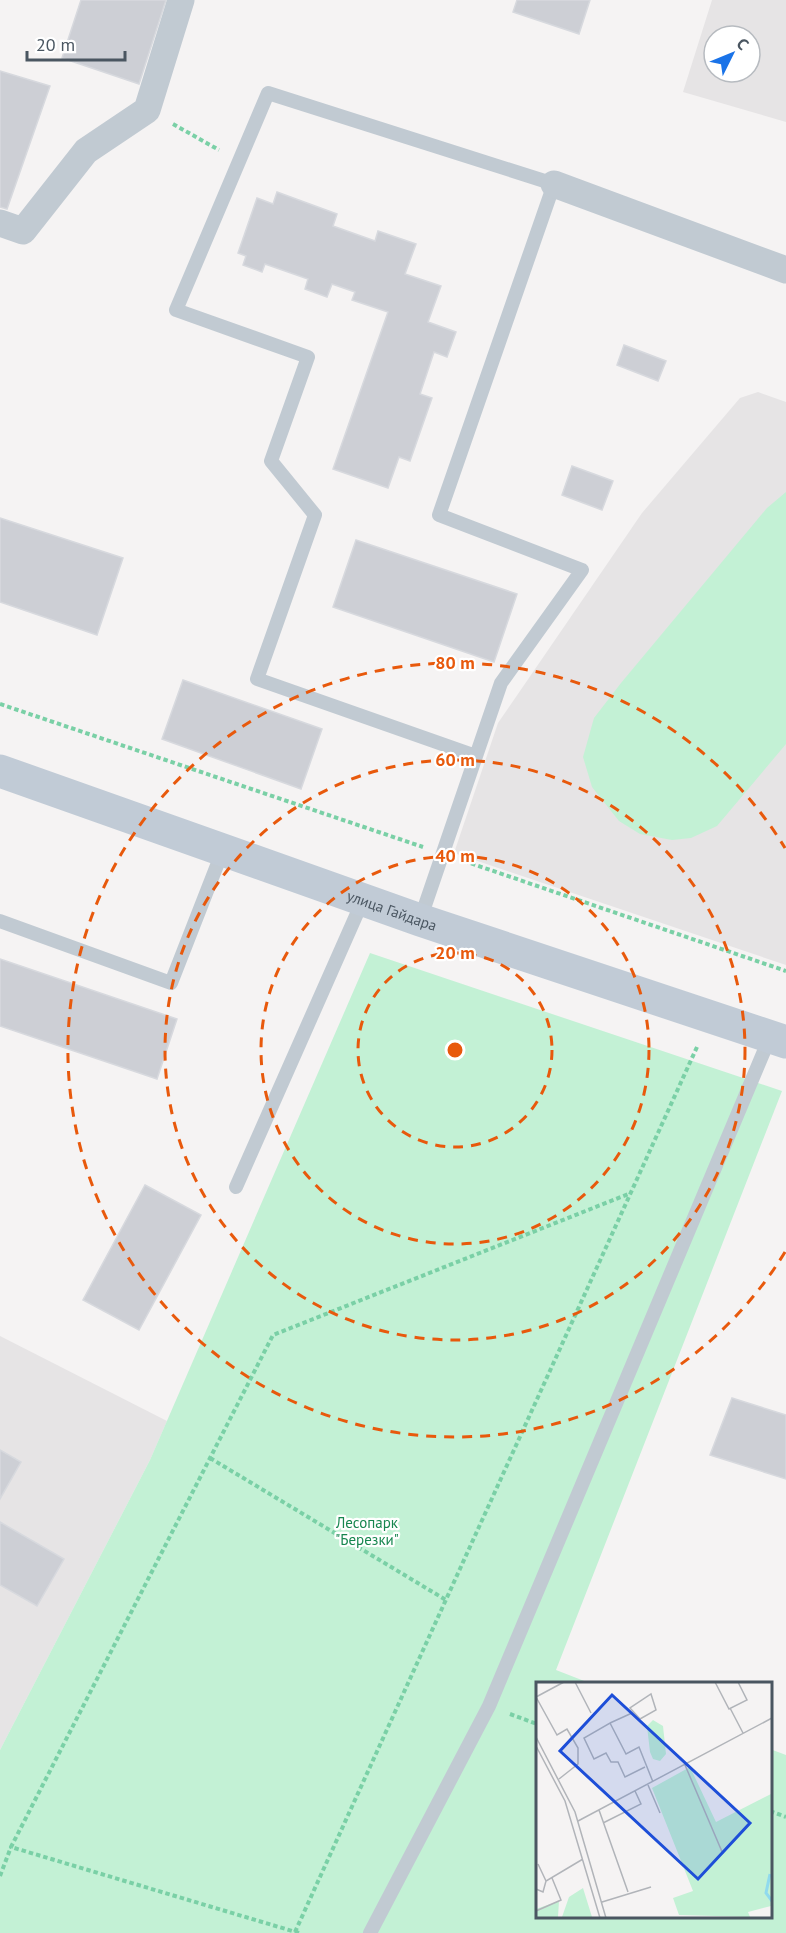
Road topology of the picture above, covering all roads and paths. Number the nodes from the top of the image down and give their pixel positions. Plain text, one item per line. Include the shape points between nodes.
1 (181, 0) edge
2 (147, 110) junction
3 (238, 160) junction
4 (554, 184) junction
5 (0, 223) edge
6 (786, 270) edge
7 (0, 704) edge
8 (476, 756) junction
9 (0, 771) edge
10 (223, 850) junction
11 (442, 854) junction
12 (363, 900) junction
13 (420, 920) junction
14 (0, 921) edge
15 (786, 971) edge
16 (778, 1040) edge
17 (697, 1047) dead end
18 (236, 1187) dead end
19 (631, 1193) junction
20 (210, 1458) junction
21 (446, 1600) junction
22 (771, 1811) edge
23 (786, 1817) edge
24 (11, 1847) junction
25 (0, 1876) edge
26 (297, 1933) edge
27 (370, 1933) edge

1 - 2 street
2 - 3 path
2 - 5 street via 86,151 23,231
3 - 4 lane via 268,93
3 - 8 lane via 176,310 308,357 271,461 315,515 257,679
4 - 6 street
4 - 8 lane via 440,515 582,570 501,682
7 - 11 path
8 - 11 lane
9 - 10 street, улица Гайдара
10 - 12 street, улица Гайдара
10 - 14 lane via 171,983
11 - 13 lane
11 - 15 path
12 - 13 street, улица Гайдара
12 - 18 lane
13 - 16 street, улица Гайдара
16 - 27 lane via 489,1706
17 - 19 path
19 - 20 path via 273,1335
19 - 21 path
20 - 21 path
20 - 24 path
21 - 26 path
22 - 23 path
24 - 25 path
24 - 26 path

